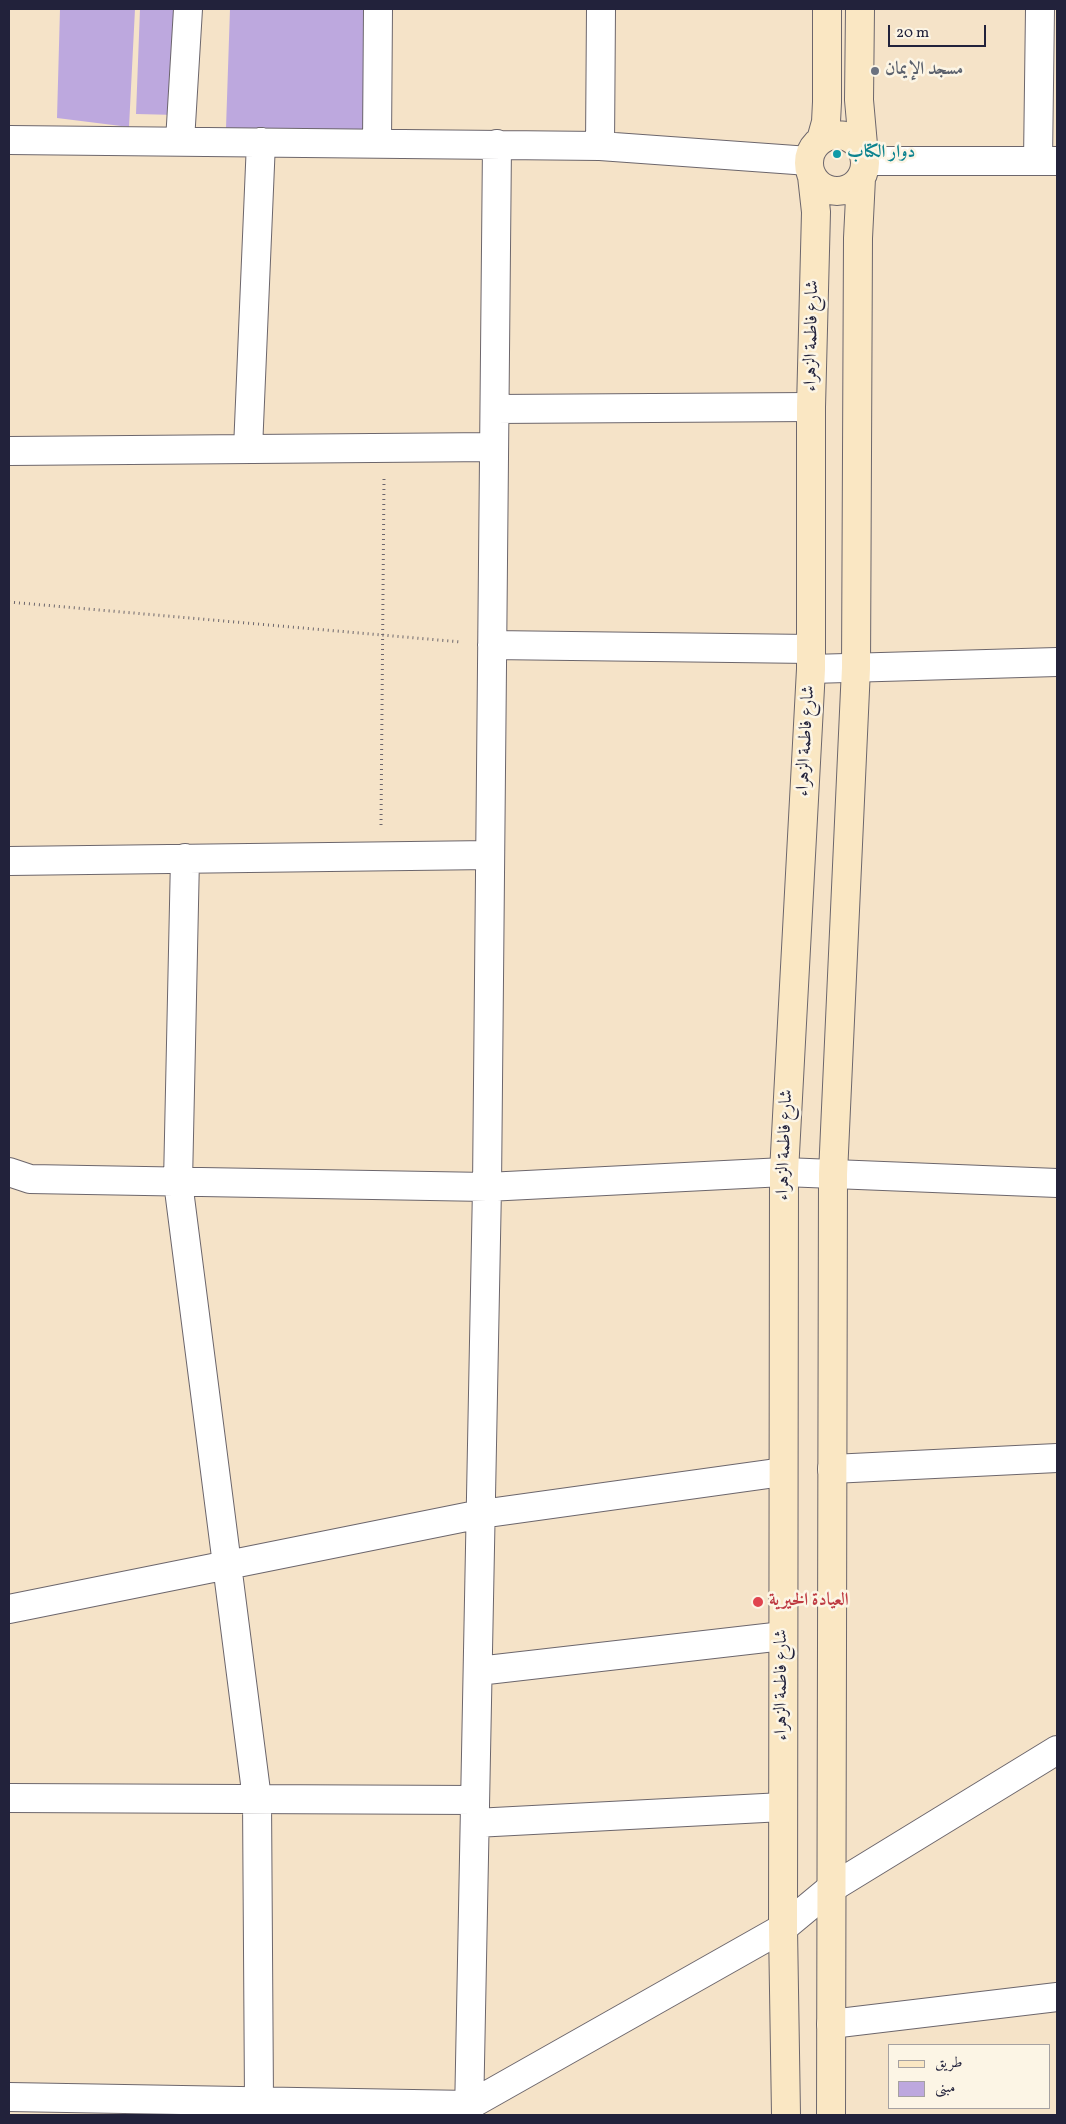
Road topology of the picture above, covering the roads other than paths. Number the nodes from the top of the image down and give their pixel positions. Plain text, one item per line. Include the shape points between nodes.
1 (188, 9) edge
2 (378, 9) edge
3 (601, 9) edge
4 (827, 9) edge
5 (860, 9) edge
6 (1040, 9) edge
7 (9, 140) edge
8 (180, 141) junction
9 (261, 142) junction
10 (377, 143) junction
11 (497, 144) junction
12 (600, 146) junction
13 (814, 159) junction
14 (1048, 161) edge
15 (864, 165) junction
16 (811, 407) junction
17 (495, 409) junction
18 (494, 447) junction
19 (248, 449) junction
20 (9, 451) edge
21 (492, 645) junction
22 (811, 659) junction
23 (1057, 662) edge
24 (856, 668) junction
25 (490, 855) junction
26 (184, 858) junction
27 (9, 861) edge
28 (9, 1172) edge
29 (784, 1172) junction
30 (833, 1174) junction
31 (178, 1182) junction
32 (1057, 1184) edge
33 (487, 1187) junction
34 (1057, 1458) edge
35 (832, 1470) junction
36 (783, 1472) junction
37 (481, 1514) junction
38 (228, 1565) junction
39 (9, 1609) edge
40 (783, 1636) junction
41 (478, 1671) junction
42 (1057, 1750) edge
43 (9, 1798) edge
44 (257, 1799) junction
45 (783, 1807) junction
46 (475, 1812) junction
47 (830, 1889) junction
48 (783, 1928) junction
49 (1057, 1997) edge
50 (831, 2024) junction
51 (9, 2097) edge
52 (259, 2101) junction
53 (87, 2107) edge
54 (370, 2109) edge
55 (469, 2110) edge
56 (786, 2115) edge
57 (831, 2115) edge

1 - 8 street
2 - 10 street
3 - 12 street
4 - 13 main road, شارع فاطمة الزهراء via 826,122
5 - 15 main road
6 - 14 street
7 - 8 street
8 - 9 street
9 - 10 street
9 - 19 street
10 - 11 street
11 - 12 street
11 - 17 street
12 - 13 street
13 - 15 main road via 828,136 846,136 860,148
13 - 15 main road via 823,188 840,192 848,190
13 - 16 main road, شارع فاطمة الزهراء via 816,212
14 - 15 street
15 - 24 main road via 858,238
16 - 17 street
16 - 22 main road, شارع فاطمة الزهراء
17 - 18 street
18 - 19 street
18 - 21 street
19 - 20 street
21 - 22 street
21 - 25 street
22 - 24 street
22 - 29 main road, شارع فاطمة الزهراء
23 - 24 street
24 - 30 main road
25 - 26 street
25 - 33 street
26 - 27 street
26 - 31 street
28 - 31 street via 30,1179
29 - 30 street
29 - 33 street
29 - 36 main road, شارع فاطمة الزهراء
30 - 32 street
30 - 35 main road
31 - 33 street
31 - 38 street
33 - 37 street
34 - 35 street
35 - 47 main road
36 - 37 street
36 - 40 main road, شارع فاطمة الزهراء
37 - 38 street
37 - 41 street
38 - 39 street
38 - 44 street
40 - 41 street
40 - 45 main road, شارع فاطمة الزهراء
41 - 46 street
42 - 47 street
43 - 44 street
44 - 46 street
44 - 52 street
45 - 46 street
45 - 48 main road, شارع فاطمة الزهراء
46 - 55 street
47 - 48 street
47 - 50 main road
48 - 55 street
48 - 56 main road, شارع فاطمة الزهراء
49 - 50 street
50 - 57 main road
51 - 53 street
52 - 53 street
52 - 54 street
54 - 55 street

